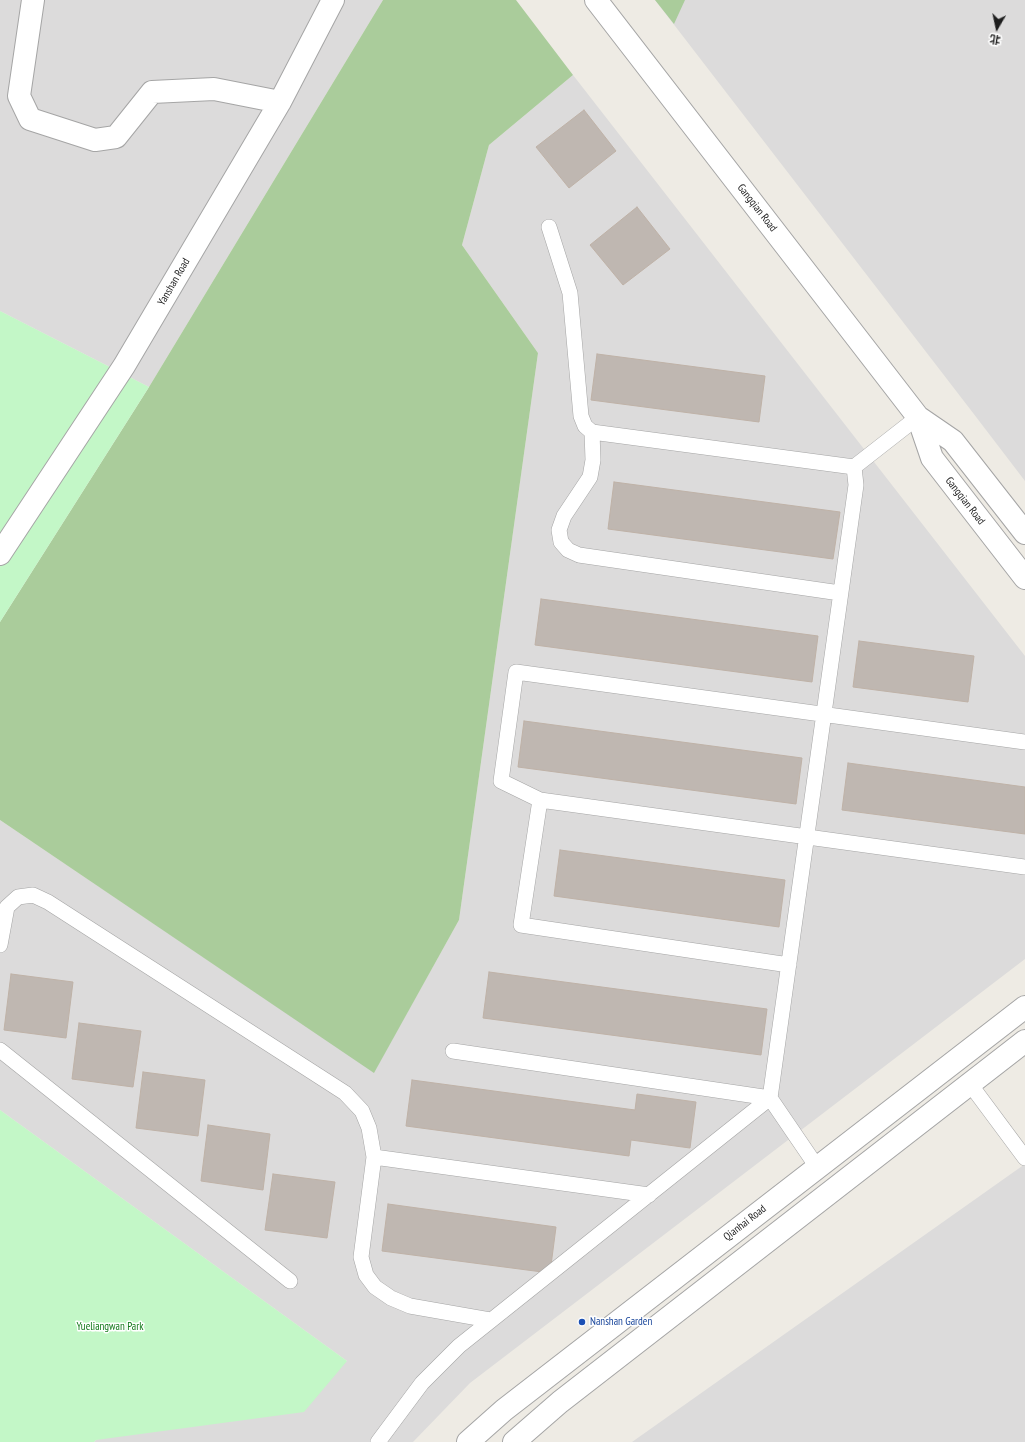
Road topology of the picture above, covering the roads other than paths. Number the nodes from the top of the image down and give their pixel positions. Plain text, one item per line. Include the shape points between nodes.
1 (32, 0) edge
2 (333, 0) edge
3 (596, 0) edge
4 (280, 102) junction
5 (549, 228) dead end
6 (918, 417) junction
7 (592, 432) junction
8 (854, 468) junction
9 (1025, 533) edge
10 (0, 554) edge
11 (1025, 578) edge
12 (840, 593) junction
13 (823, 714) junction
14 (1025, 742) edge
15 (540, 800) junction
16 (807, 837) junction
17 (1025, 867) edge
18 (0, 945) edge
19 (789, 965) junction
20 (1025, 1007) edge
21 (1025, 1041) edge
22 (0, 1050) edge
23 (453, 1051) dead end
24 (970, 1084) junction
25 (770, 1098) junction
26 (374, 1157) junction
27 (1025, 1158) edge
28 (817, 1167) junction
29 (649, 1195) junction
30 (290, 1281) dead end
31 (490, 1320) junction
32 (378, 1442) edge
33 (468, 1442) edge
34 (514, 1442) edge

1 - 4 street via 19,96 30,119 95,140 116,137 152,92 214,89
2 - 4 street, Yanshan Road
3 - 6 street, Gangqian Road
4 - 10 street, Yanshan Road via 124,366
5 - 7 lane via 570,293 581,416 585,426
6 - 8 lane
6 - 9 street, Gangqian Road via 953,441
6 - 11 street, Gangqian Road via 932,458
7 - 8 lane
7 - 12 lane via 593,460 590,477 564,516 559,530 561,542 568,550 579,554
8 - 12 lane via 856,485
12 - 13 lane
13 - 14 lane
13 - 15 lane via 516,672 501,781
13 - 16 lane
15 - 16 lane
15 - 19 lane via 521,925
16 - 17 lane
16 - 19 lane
18 - 26 lane via 8,907 18,897 33,895 48,902 345,1093 362,1111 369,1128
19 - 25 lane
20 - 28 street, Qianhai Road
21 - 24 street
22 - 30 lane
23 - 25 lane
24 - 27 lane
24 - 34 street via 560,1402
25 - 28 lane
25 - 29 lane
26 - 29 lane
26 - 31 lane via 361,1257 366,1275 375,1287 391,1298 410,1306
28 - 33 street, Qianhai Road via 504,1410
29 - 31 lane
31 - 32 lane via 422,1383

